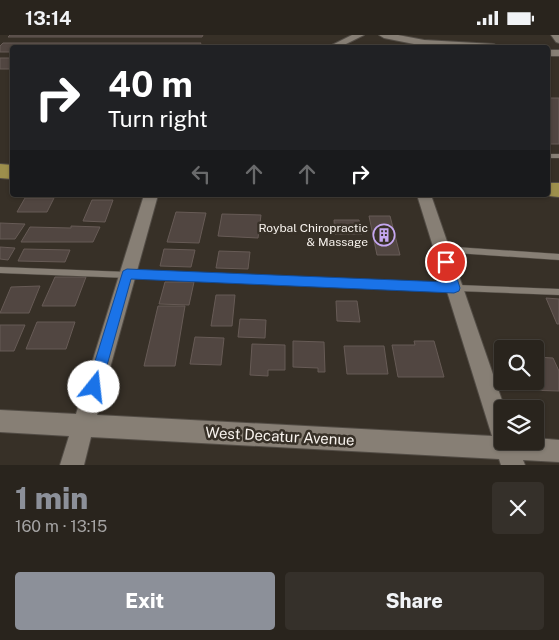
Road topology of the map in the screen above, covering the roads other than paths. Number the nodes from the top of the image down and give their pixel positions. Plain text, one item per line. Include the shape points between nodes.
1 (359, 35) edge
2 (384, 35) edge
3 (477, 35) edge
4 (337, 45) edge
5 (456, 45) edge
6 (487, 45) edge
7 (150, 197) edge
8 (425, 197) edge
9 (442, 249) junction
10 (559, 257) edge
11 (0, 270) edge
12 (127, 274) junction
13 (454, 288) junction
14 (559, 292) edge
15 (494, 408) edge
16 (0, 421) edge
17 (83, 425) junction
18 (494, 446) edge
19 (544, 450) edge
20 (559, 451) edge
21 (72, 465) edge

1 - 4 street
2 - 5 street
3 - 6 street
7 - 12 street
8 - 9 street
9 - 10 lane
9 - 13 street
11 - 12 lane
12 - 13 lane
12 - 17 street
13 - 14 lane
13 - 15 street
16 - 17 street, West Decatur Avenue
17 - 18 street, West Decatur Avenue
17 - 21 street
19 - 20 street, West Decatur Avenue

